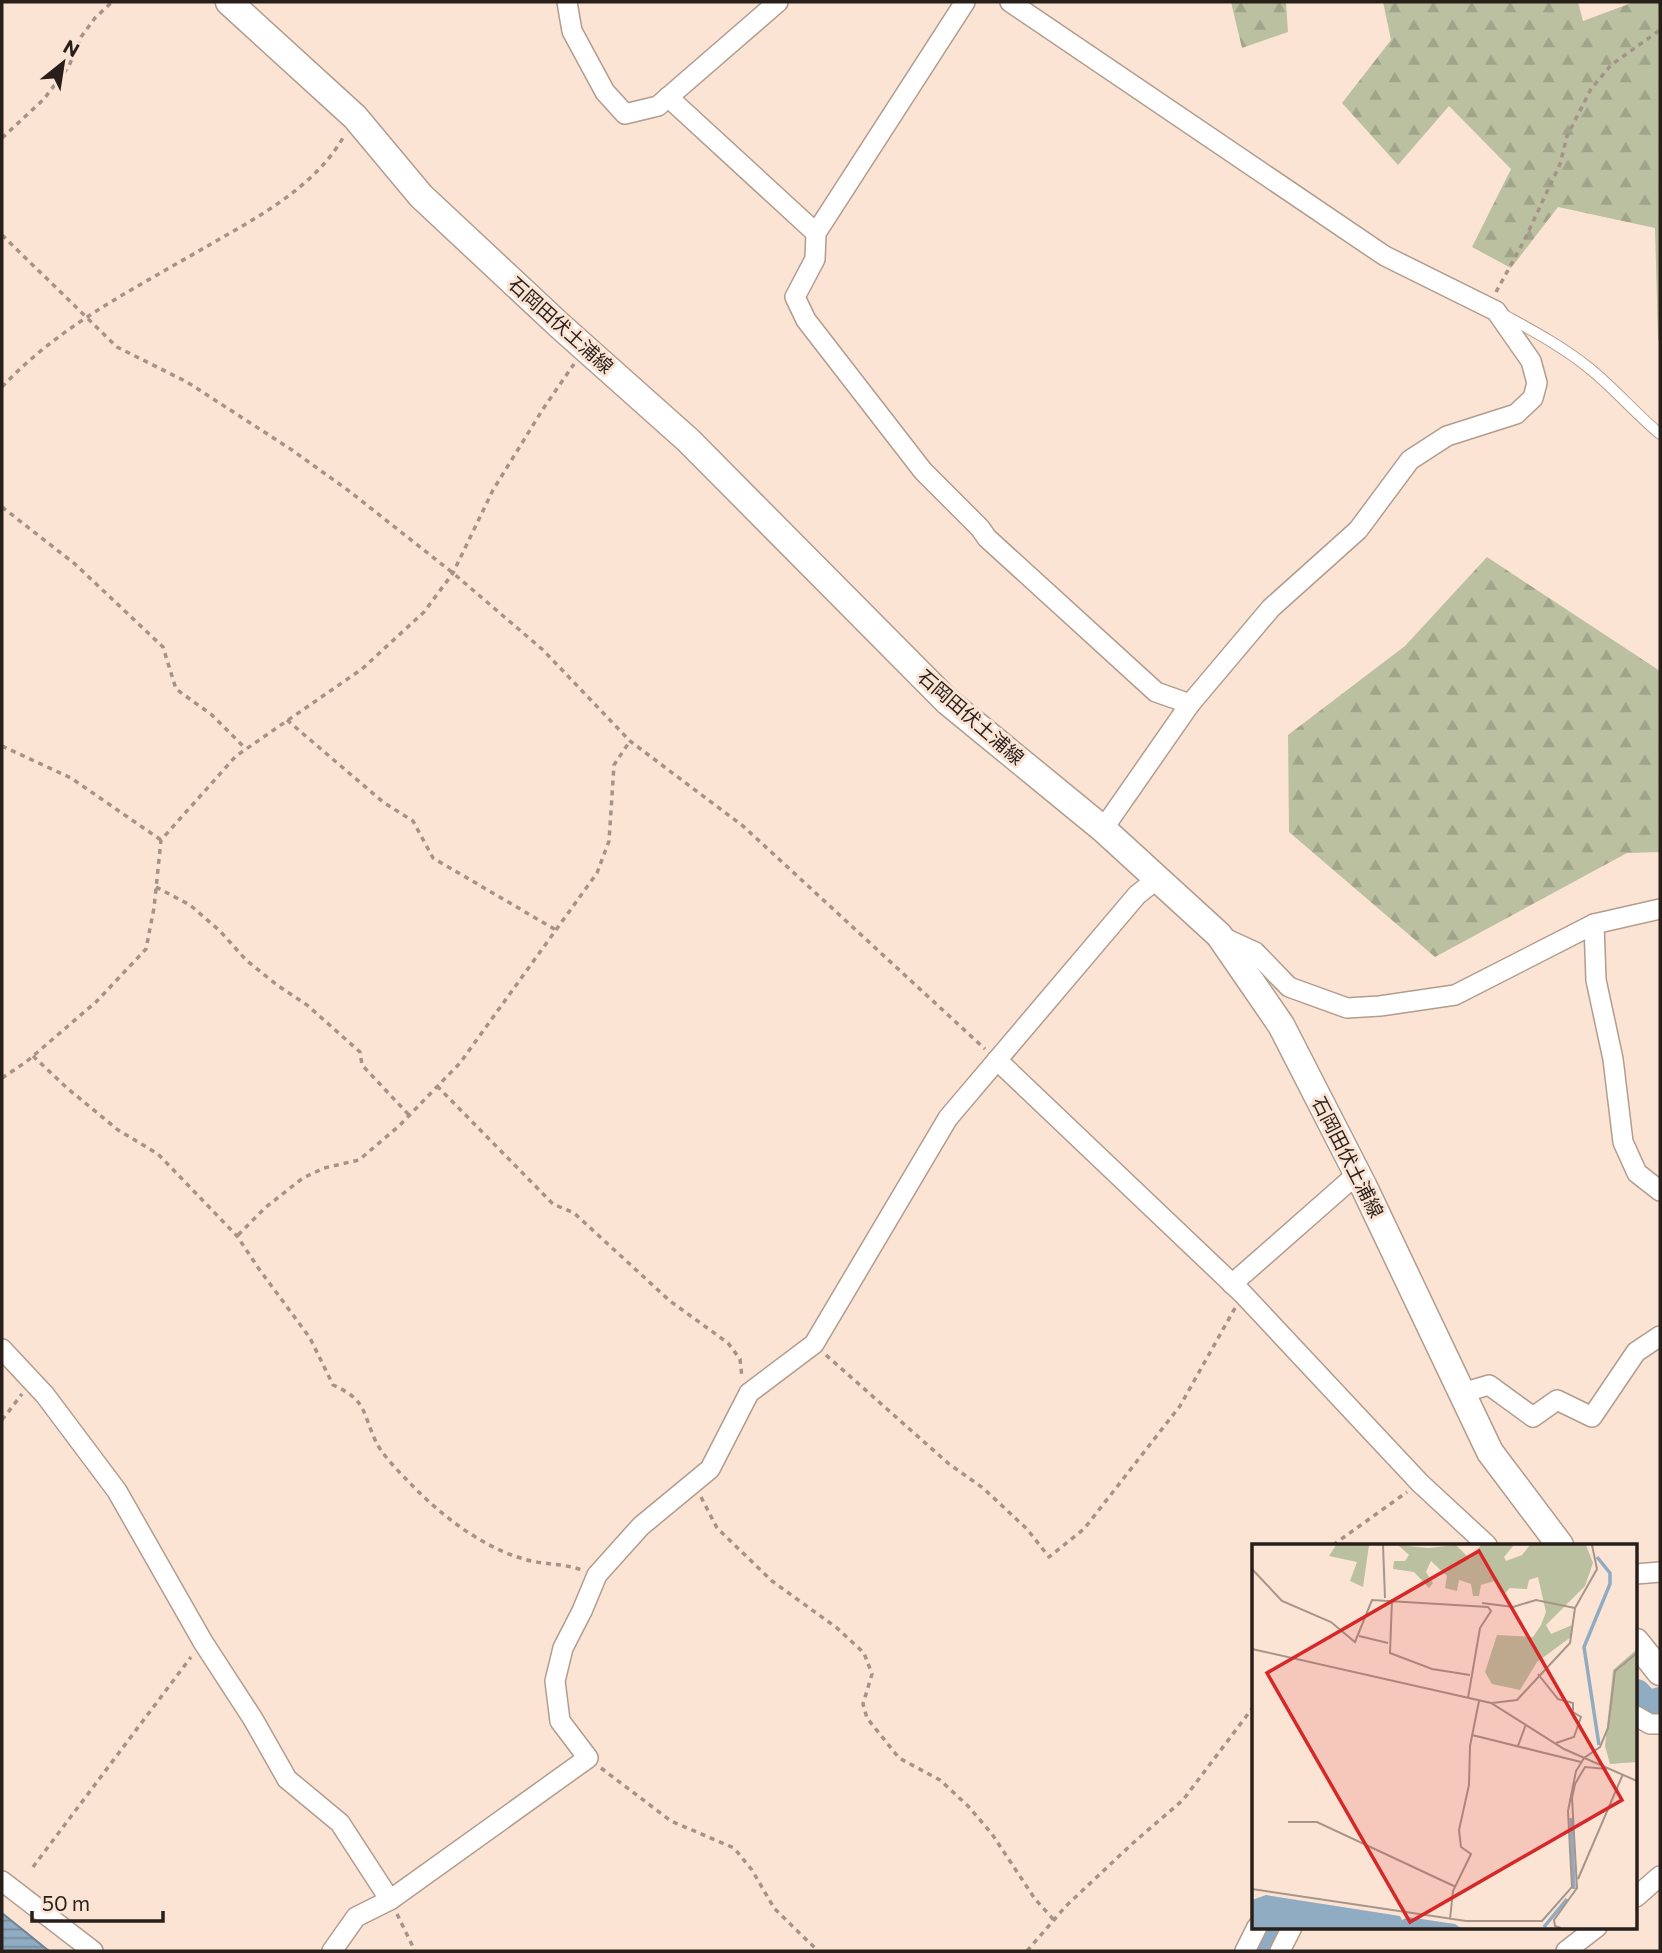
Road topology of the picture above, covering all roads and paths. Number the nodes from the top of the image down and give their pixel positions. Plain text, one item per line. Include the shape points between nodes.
1 (112, 2) edge
2 (229, 2) edge
3 (567, 2) edge
4 (778, 2) edge
5 (965, 2) edge
6 (1010, 2) edge
7 (1660, 30) edge
8 (668, 97) junction
9 (355, 117) junction
10 (2, 138) edge
11 (816, 233) junction
12 (2, 235) edge
13 (1496, 311) junction
14 (86, 316) junction
15 (585, 348) junction
16 (2, 387) edge
17 (1660, 434) edge
18 (2, 507) edge
19 (453, 573) junction
20 (1190, 704) junction
21 (287, 720) junction
22 (630, 741) junction
23 (2, 746) edge
24 (246, 749) junction
25 (1103, 829) junction
26 (160, 840) junction
27 (1157, 879) junction
28 (156, 887) junction
29 (1660, 909) edge
30 (1594, 924) junction
31 (556, 930) junction
32 (1219, 935) junction
33 (33, 1056) junction
34 (997, 1059) junction
35 (2, 1078) edge
36 (437, 1086) junction
37 (409, 1115) junction
38 (1356, 1175) junction
39 (1660, 1191) edge
40 (237, 1236) junction
41 (1237, 1289) junction
42 (1660, 1336) edge
43 (814, 1344) junction
44 (2, 1349) edge
45 (32, 1382) junction
46 (749, 1393) junction
47 (1462, 1393) junction
48 (2, 1420) edge
49 (693, 1483) junction
50 (1420, 1483) junction
51 (1334, 1544) edge
52 (1486, 1544) edge
53 (1559, 1544) edge
54 (1660, 1572) edge
55 (1638, 1574) edge
56 (597, 1575) junction
57 (203, 1642) junction
58 (1638, 1644) edge
59 (1660, 1672) edge
60 (1252, 1709) edge
61 (1638, 1717) edge
62 (1660, 1724) edge
63 (588, 1758) junction
64 (33, 1867) dead end
65 (1660, 1876) edge
66 (2, 1881) edge
67 (1638, 1895) edge
68 (390, 1900) junction
69 (1054, 1920) junction
70 (1256, 1928) edge
71 (1292, 1928) edge
72 (1596, 1928) edge
73 (93, 1951) edge
74 (332, 1951) edge
75 (415, 1951) edge
76 (818, 1951) edge
77 (1027, 1951) edge
78 (1245, 1951) edge
79 (1280, 1951) edge
80 (1566, 1951) edge

1 - 10 path via 81,37 69,66 44,99
2 - 9 main road, 石岡田伏土浦線
3 - 8 street via 572,31 605,92 625,114 658,106
4 - 8 street
5 - 11 street
6 - 13 street via 1385,256
7 - 13 path via 1611,65 1591,89 1524,242 1493,299
8 - 11 street
9 - 14 path via 338,148 273,209
9 - 15 main road, 石岡田伏土浦線 via 421,196
11 - 20 street via 815,259 795,297 806,320 923,471 987,538 1156,692
12 - 14 path
13 - 17 lane via 1563,348
13 - 20 street via 1531,360 1537,383 1533,398 1516,414 1447,436 1410,460 1358,530 1271,608
14 - 16 path via 21,366
14 - 19 path via 117,347 187,382 301,457
15 - 19 path via 494,490
15 - 25 main road, 石岡田伏土浦線 via 688,440 948,702
18 - 24 path via 75,564 163,647 176,689 212,715
19 - 21 path via 424,612 362,669
19 - 22 path via 543,650
20 - 25 street
21 - 24 path
21 - 31 path via 412,821 433,858
22 - 31 path via 614,765 609,841 597,873
22 - 34 path via 743,826
23 - 26 path via 71,778
24 - 26 path
25 - 27 main road, 石岡田伏土浦線
26 - 28 path
27 - 32 main road, 石岡田伏土浦線
27 - 34 street via 1138,895
28 - 33 path via 146,949 96,1002
28 - 37 path via 190,905 246,960 360,1052 362,1065
29 - 30 street
30 - 32 street via 1455,995 1347,1007 1289,986 1255,952
30 - 39 street via 1596,980 1613,1059 1623,1142 1637,1173
31 - 36 path via 460,1063
32 - 38 main road, 石岡田伏土浦線 via 1280,1025
33 - 35 path
33 - 40 path via 118,1130 158,1154
34 - 41 street
34 - 43 street via 948,1118
36 - 37 path
36 - 46 path via 554,1204 574,1213 670,1301 728,1343 740,1359 744,1388
37 - 40 path via 359,1160 303,1178
38 - 41 street
38 - 47 main road, 石岡田伏土浦線
40 - 56 path via 310,1338 333,1385 351,1393 364,1409 377,1444 405,1479 459,1528 489,1545 524,1560 571,1566
41 - 43 path via 1180,1406 1084,1529 1049,1557 983,1488
41 - 50 street
42 - 47 street via 1636,1352 1592,1417 1556,1401 1533,1417 1489,1385
43 - 46 street
44 - 45 street
45 - 48 path
45 - 57 street via 117,1491
46 - 49 street via 710,1469
47 - 53 main road, 石岡田伏土浦線 via 1490,1452
49 - 56 street via 640,1527
49 - 69 path via 717,1528 772,1581 864,1653 872,1674 863,1704 867,1718 899,1758 940,1780 968,1806
50 - 51 path
50 - 52 street
54 - 55 street
56 - 63 street via 563,1648 555,1682 560,1721
57 - 64 path
57 - 68 street via 287,1779 340,1823
58 - 59 main road
60 - 69 path via 1183,1800
61 - 62 street
63 - 68 street
63 - 76 path via 671,1821 734,1847 774,1908
65 - 67 street
66 - 73 street
68 - 74 street via 356,1917
68 - 75 path
69 - 77 path
70 - 78 street
71 - 79 street
72 - 80 street

